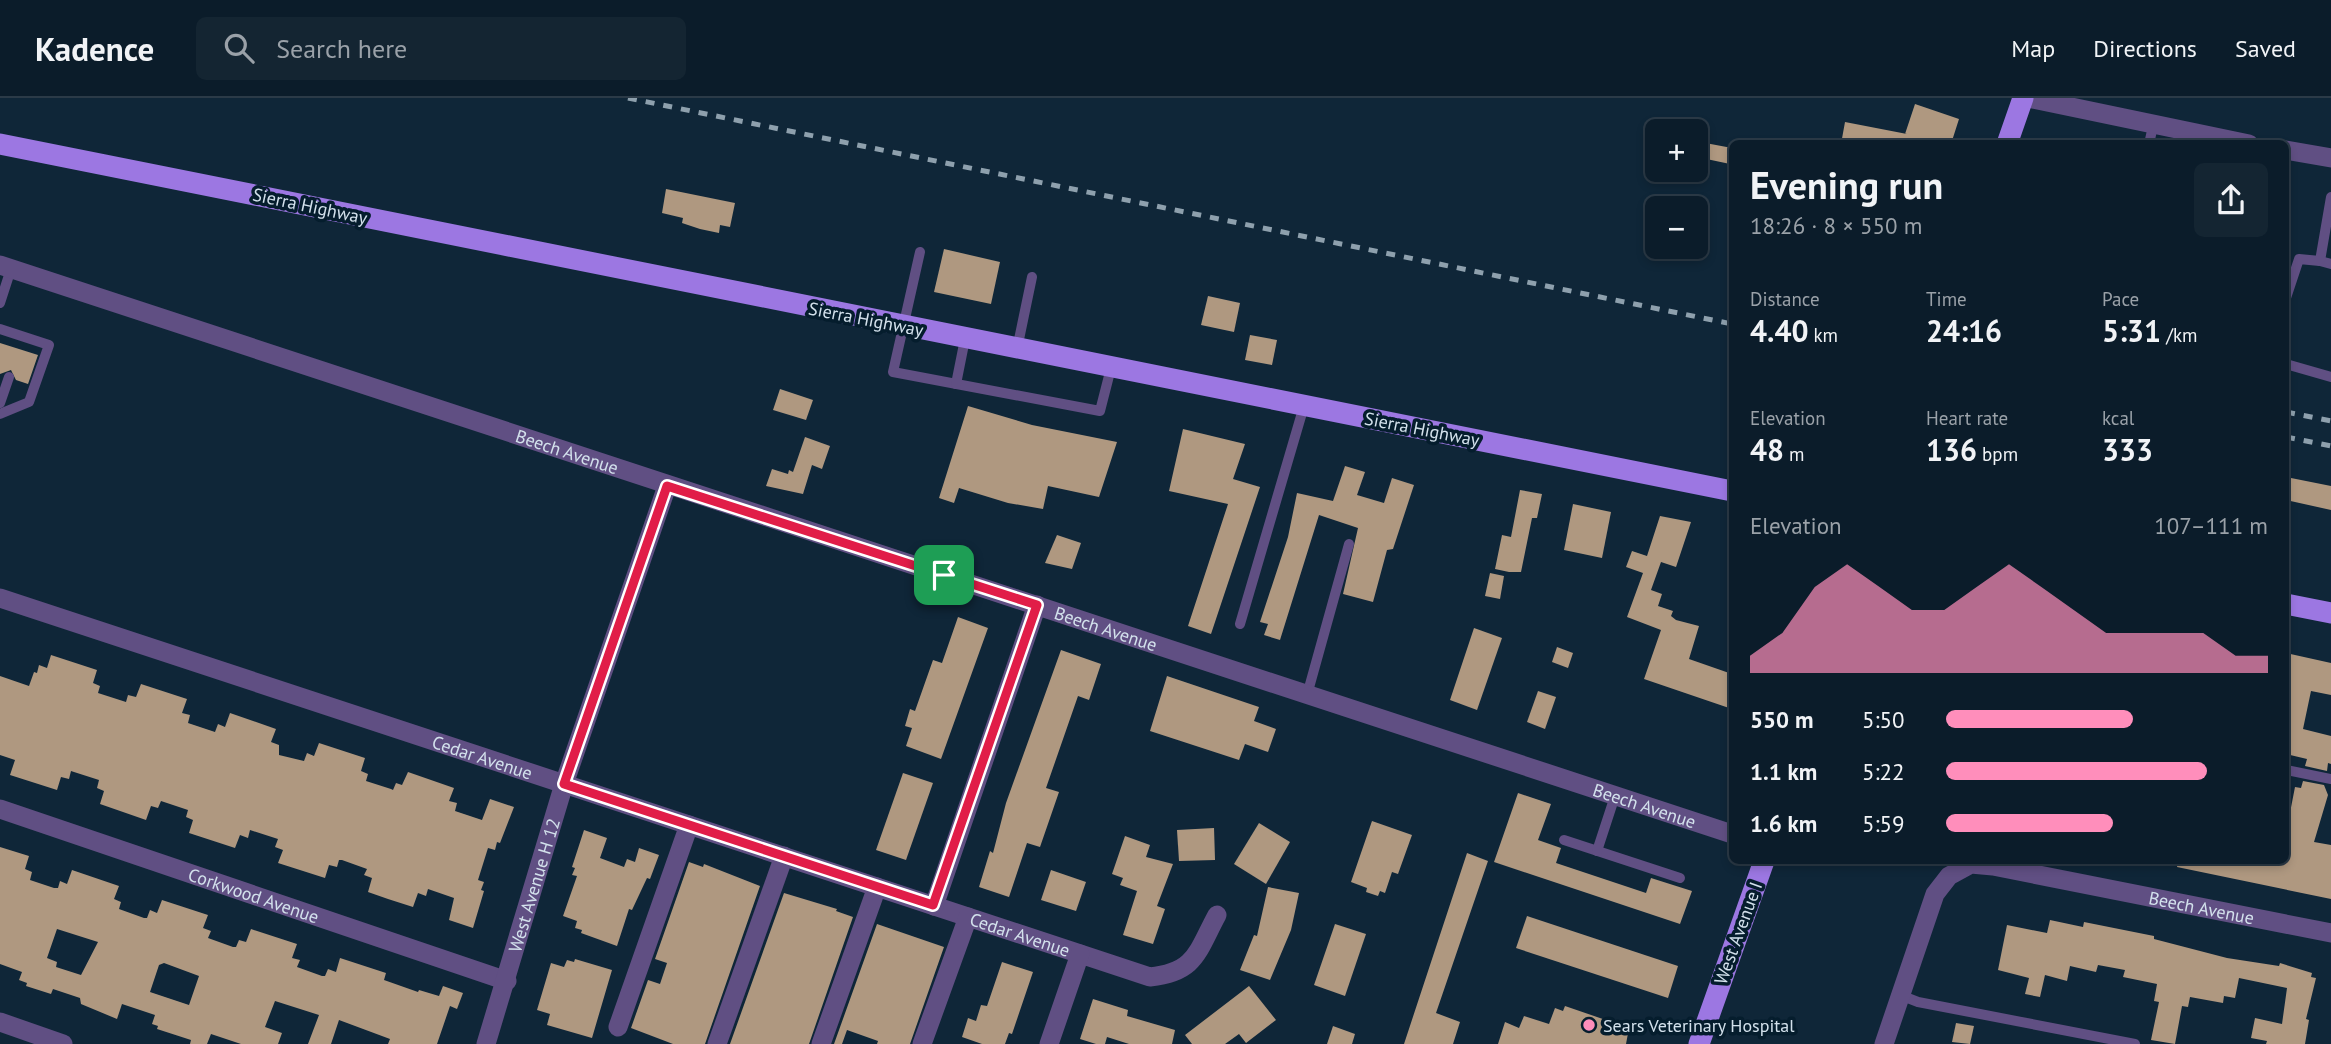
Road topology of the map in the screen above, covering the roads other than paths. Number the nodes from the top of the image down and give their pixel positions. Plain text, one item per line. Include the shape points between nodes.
1 (2025, 98) edge
2 (2151, 135) edge
3 (2009, 140) edge
4 (2205, 140) edge
5 (0, 145) edge
6 (2289, 151) edge
7 (2331, 158) edge
8 (2331, 197) edge
9 (920, 252) dead end
10 (2320, 261) junction
11 (2331, 264) edge
12 (6, 267) edge
13 (1032, 277) dead end
14 (2289, 289) edge
15 (0, 303) edge
16 (902, 326) junction
17 (0, 329) edge
18 (23, 337) junction
19 (965, 339) junction
20 (18, 349) dead end
21 (1017, 349) junction
22 (2289, 365) edge
23 (1111, 368) junction
24 (9, 377) dead end
25 (2331, 377) edge
26 (956, 383) junction
27 (0, 403) edge
28 (1304, 406) junction
29 (0, 414) edge
30 (667, 486) junction
31 (1729, 490) edge
32 (1349, 544) dead end
33 (0, 598) edge
34 (1037, 605) junction
35 (2289, 605) edge
36 (2331, 613) edge
37 (1240, 624) dead end
38 (1307, 695) junction
39 (2289, 770) edge
40 (2331, 779) edge
41 (564, 784) junction
42 (1615, 796) junction
43 (0, 809) edge
44 (689, 825) junction
45 (1729, 833) edge
46 (1564, 840) dead end
47 (1597, 851) junction
48 (784, 856) junction
49 (1763, 864) edge
50 (2045, 868) edge
51 (1680, 878) dead end
52 (877, 887) junction
53 (933, 905) junction
54 (1217, 915) dead end
55 (968, 917) junction
56 (2331, 933) edge
57 (1080, 954) junction
58 (507, 981) junction
59 (1900, 995) junction
60 (0, 1022) edge
61 (618, 1027) dead end
62 (63, 1044) edge
63 (486, 1044) edge
64 (717, 1044) edge
65 (821, 1044) edge
66 (922, 1044) edge
67 (1049, 1044) edge
68 (1699, 1044) edge
69 (1884, 1044) edge
70 (2135, 1044) edge

1 - 2 street
1 - 3 main road
2 - 4 street
5 - 16 main road, Sierra Highway
6 - 7 street
8 - 10 lane
9 - 16 lane
10 - 11 lane
10 - 14 lane via 2299,259
12 - 15 lane
12 - 30 street, Beech Avenue
13 - 21 lane
16 - 19 main road, Sierra Highway
16 - 26 lane via 893,372
17 - 18 lane
18 - 20 lane
18 - 29 lane via 50,345 29,402
19 - 21 main road, Sierra Highway
19 - 26 lane
21 - 23 main road, Sierra Highway
22 - 25 lane
23 - 26 lane via 1100,411
23 - 28 main road, Sierra Highway
24 - 27 lane
28 - 31 main road, Sierra Highway
28 - 37 lane
30 - 34 street, Beech Avenue
30 - 41 street, West Avenue H 12
32 - 38 lane
33 - 41 street, Cedar Avenue
34 - 38 street, Beech Avenue
34 - 53 street
35 - 36 main road
38 - 42 street, Beech Avenue
39 - 40 lane
41 - 44 street, Cedar Avenue
41 - 58 street, West Avenue H 12
42 - 45 street, Beech Avenue
42 - 47 lane
43 - 58 street, Corkwood Avenue
44 - 48 street, Cedar Avenue
44 - 61 street
46 - 47 lane
47 - 51 lane
48 - 52 street, Cedar Avenue
48 - 64 street
49 - 68 main road, West Avenue I
50 - 56 street, Beech Avenue
50 - 59 street, Beech Avenue via 1971,864 1950,876 1935,894
52 - 53 street, Cedar Avenue
52 - 65 street
53 - 55 street, Cedar Avenue
54 - 57 street, Cedar Avenue via 1192,962 1173,974 1150,976
55 - 57 street, Cedar Avenue
55 - 66 street
57 - 67 street
58 - 63 street, West Avenue H 12
59 - 69 street
59 - 70 lane
60 - 62 street

